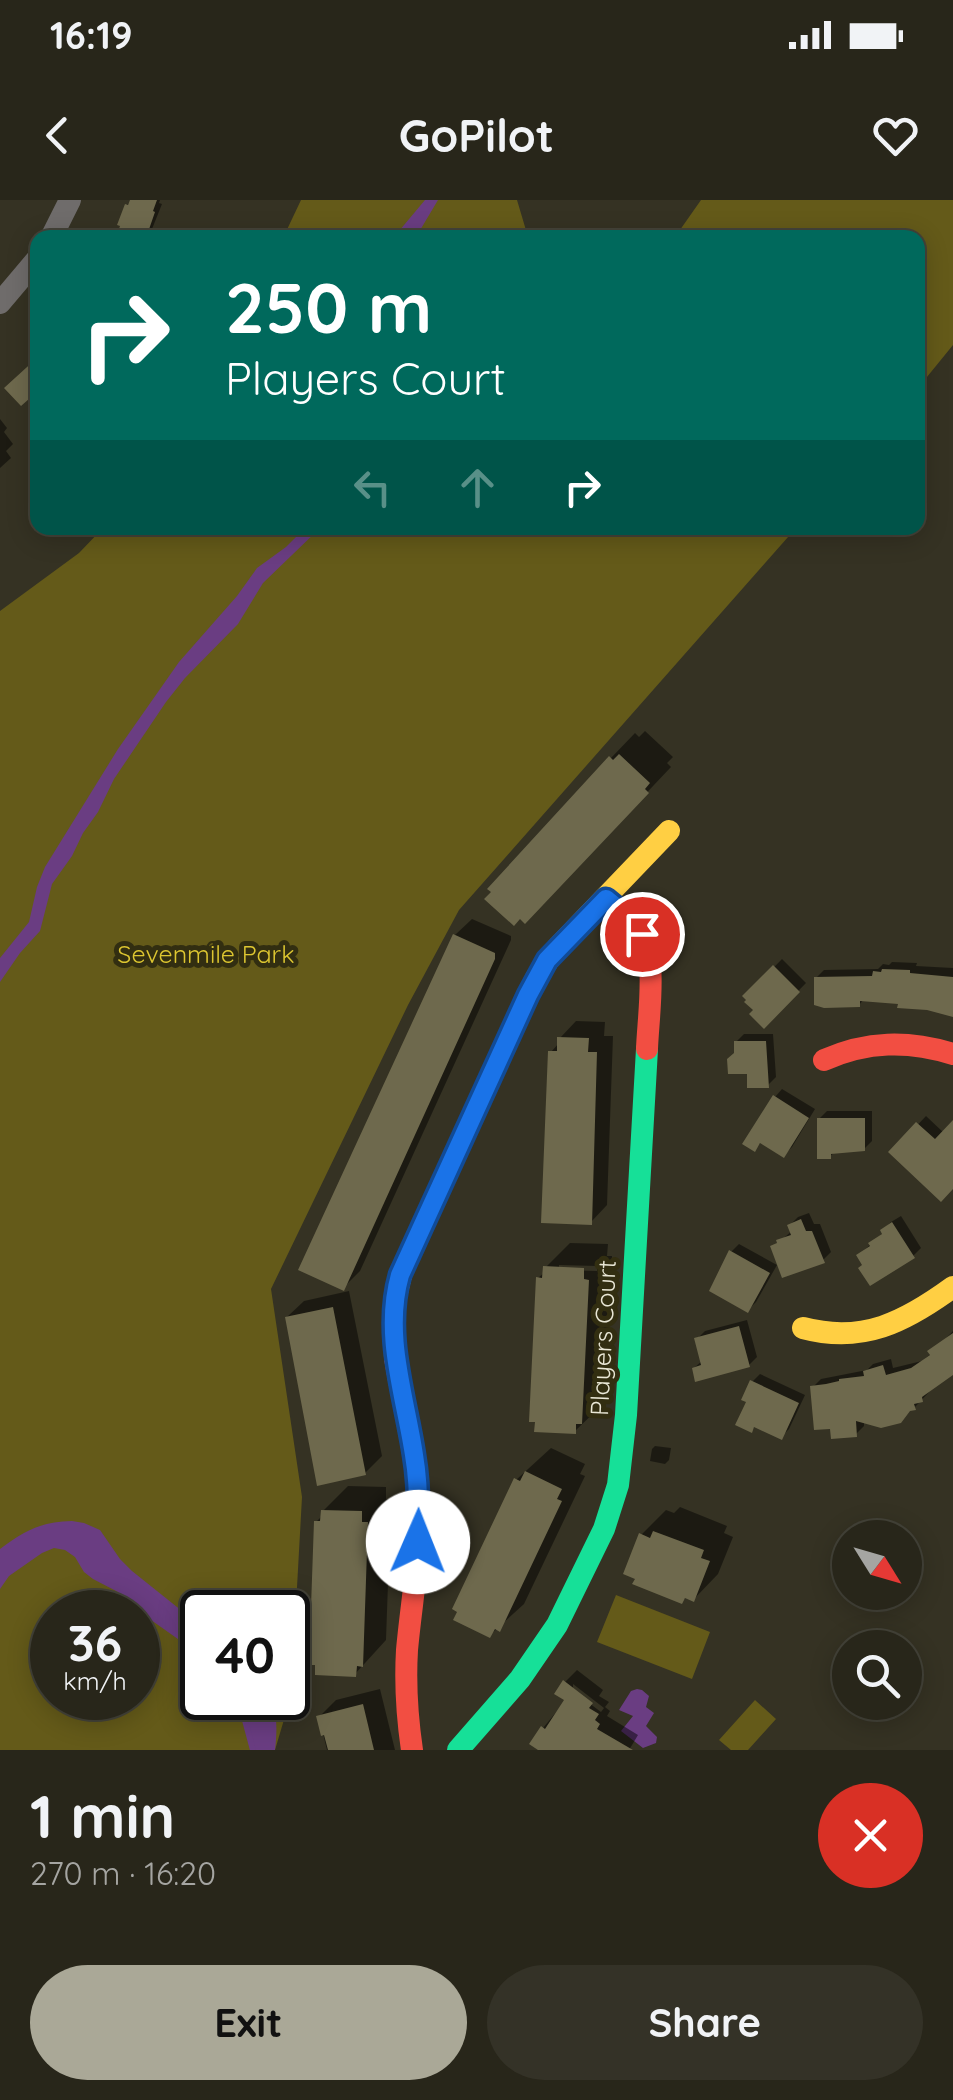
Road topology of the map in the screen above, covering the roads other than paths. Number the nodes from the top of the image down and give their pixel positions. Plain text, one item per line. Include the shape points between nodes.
1 (70, 200) edge
2 (55, 230) edge
3 (30, 267) edge
4 (0, 302) edge
5 (669, 831) dead end
6 (606, 899) junction
7 (953, 1054) edge
8 (824, 1060) dead end
9 (953, 1286) edge
10 (803, 1328) dead end
11 (412, 1750) edge
12 (458, 1750) edge

1 - 2 street
3 - 4 street
5 - 6 street
6 - 11 street via 536,978 396,1292 393,1338 419,1491 404,1702
6 - 12 street, Players Court via 642,934 650,969 618,1485 604,1529 552,1634
7 - 8 street via 874,1043
9 - 10 street via 912,1314 868,1332 834,1336

